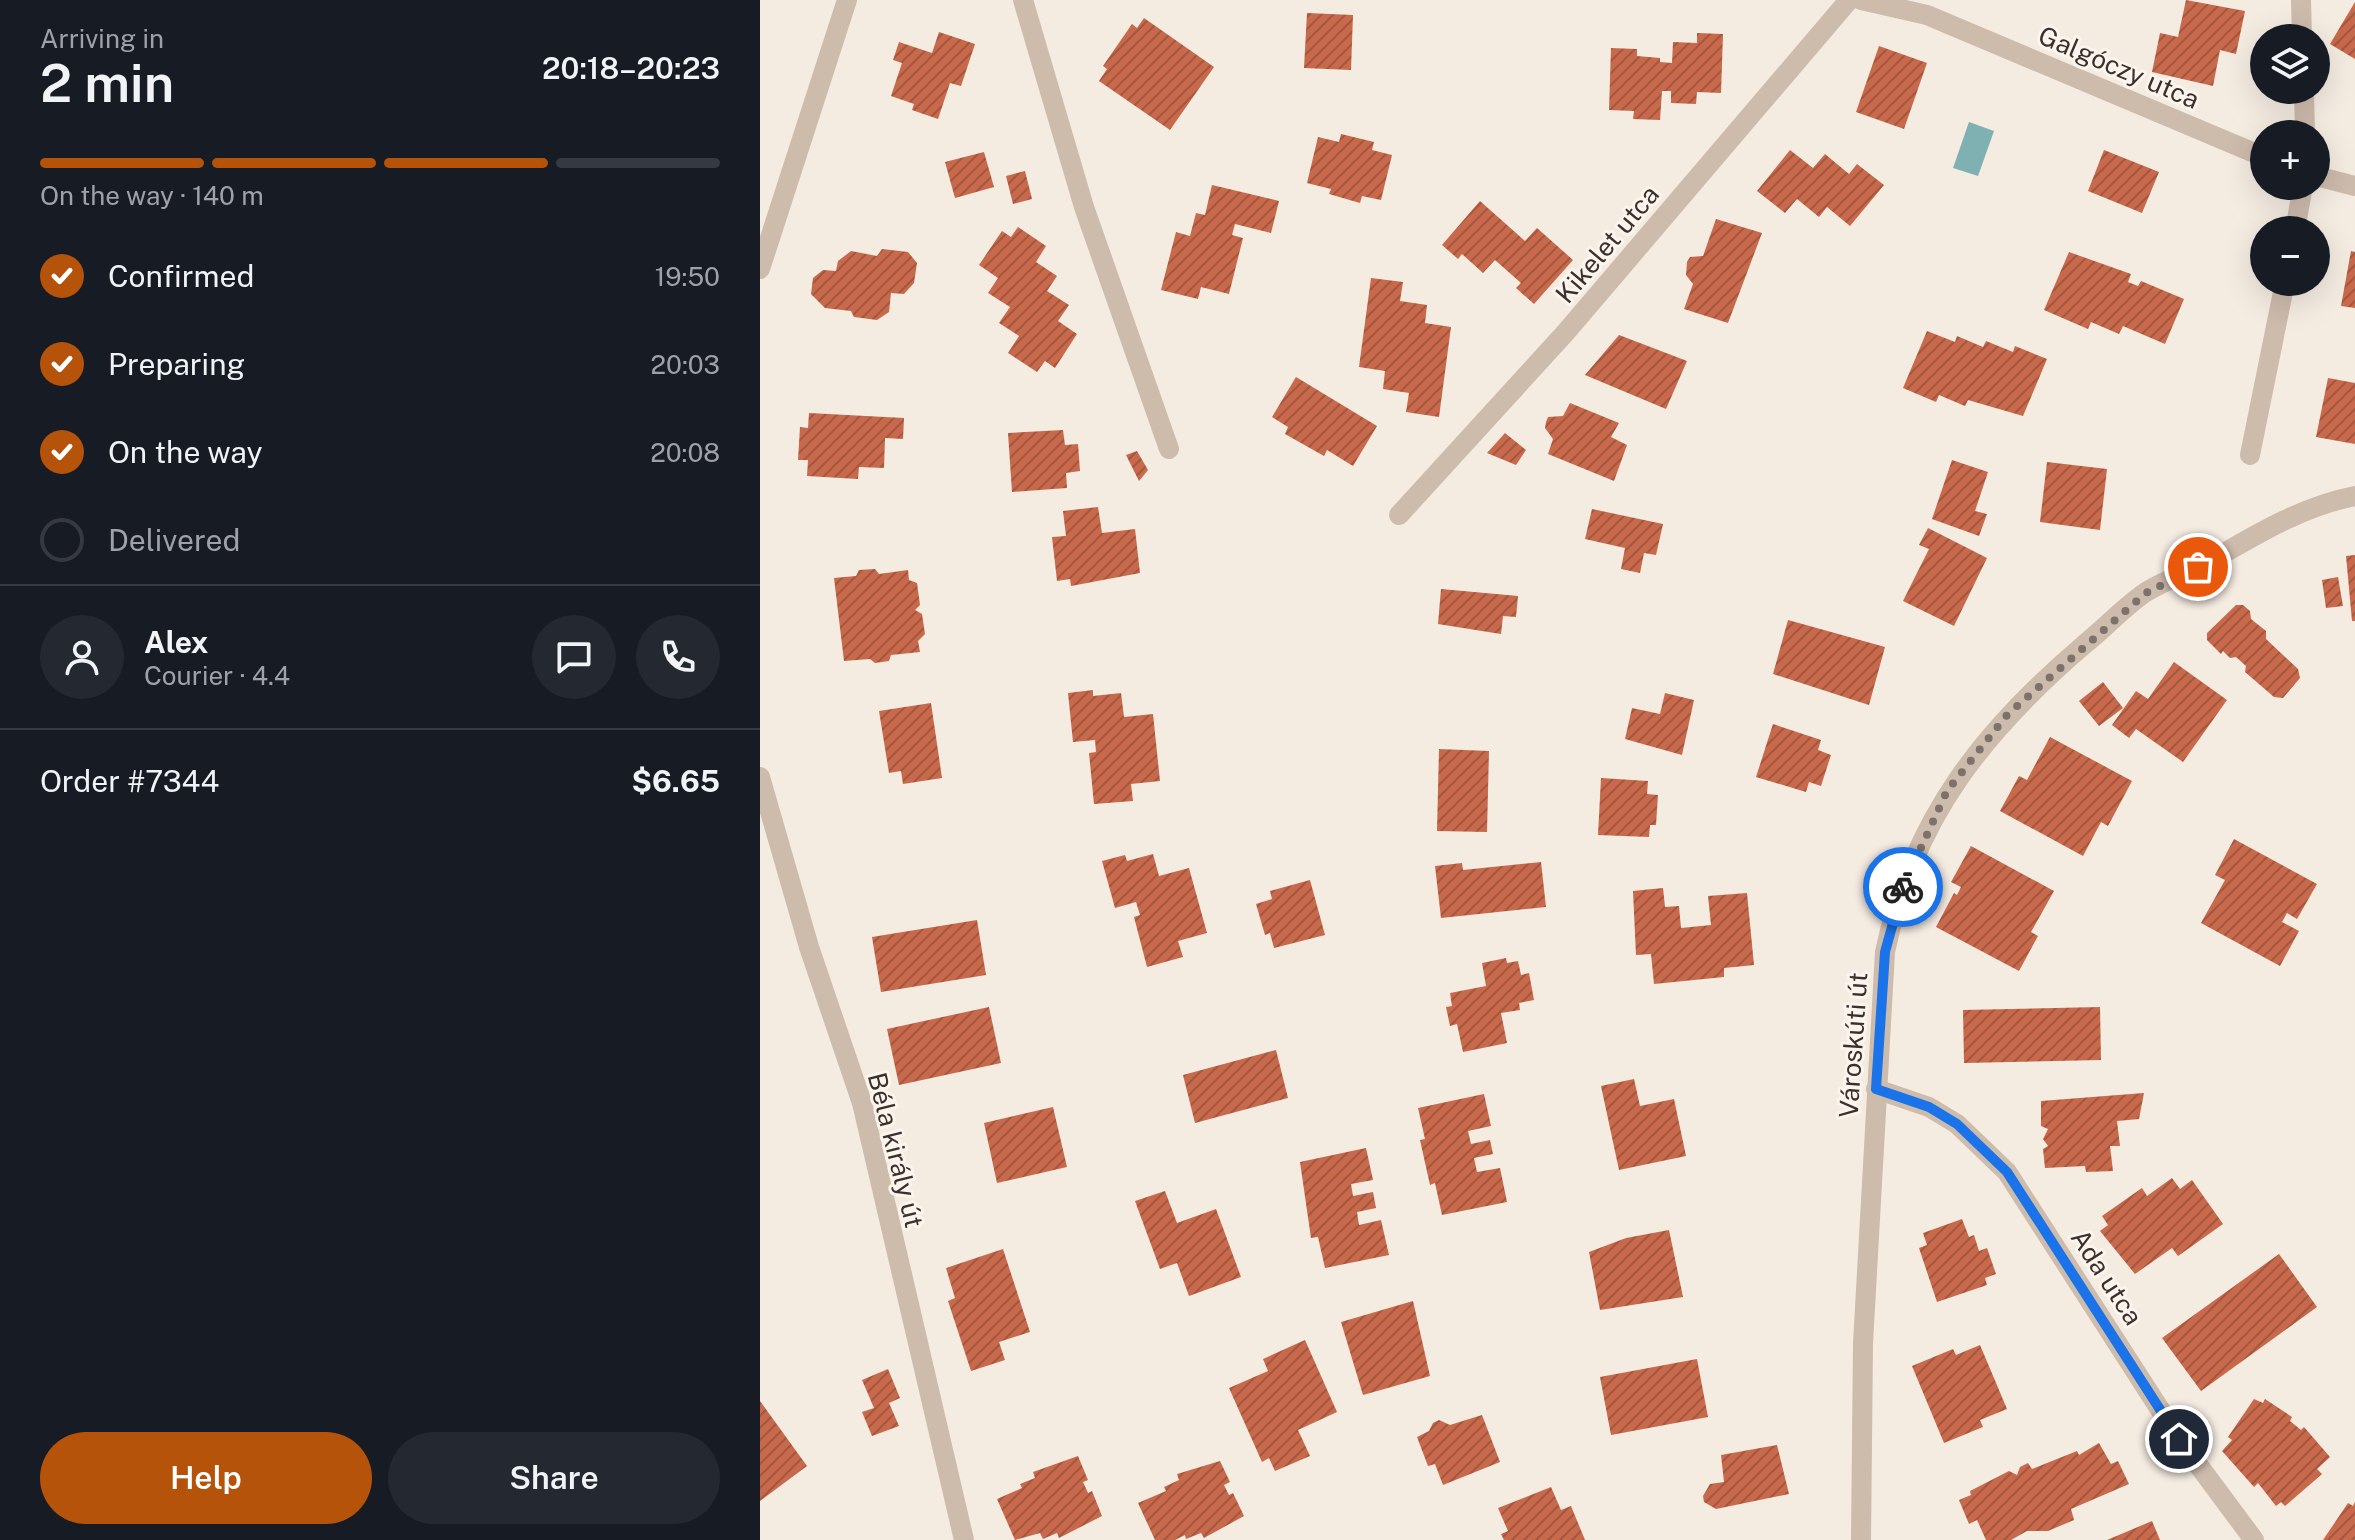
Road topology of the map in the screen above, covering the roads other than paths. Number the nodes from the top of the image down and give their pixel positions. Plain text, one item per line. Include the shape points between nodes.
1 (847, 0) edge
2 (1023, 0) edge
3 (1849, 0) edge
4 (1861, 0) edge
5 (2301, 0) edge
6 (2302, 24) edge
7 (2250, 151) edge
8 (2330, 180) edge
9 (2355, 186) edge
10 (760, 269) edge
11 (2282, 296) edge
12 (1169, 449) dead end
13 (2250, 455) dead end
14 (2355, 496) edge
15 (1399, 515) dead end
16 (760, 777) edge
17 (1876, 1089) junction
18 (964, 1540) edge
19 (1861, 1540) edge
20 (2254, 1540) edge

1 - 10 street
2 - 12 street via 1084,207
3 - 15 street, Kikelet utca via 1566,332
4 - 7 street, Galgóczy utca via 1927,15
5 - 6 street
8 - 9 street
11 - 13 street
14 - 17 street, Városkúti út via 2271,525 2146,593 2007,715 1974,754 1936,813 1893,913 1885,952
16 - 18 street, Béla király út via 862,1103
17 - 19 street, Városkúti út via 1863,1343
17 - 20 street, Ada utca via 1929,1107 1957,1124 2007,1172 2179,1439

